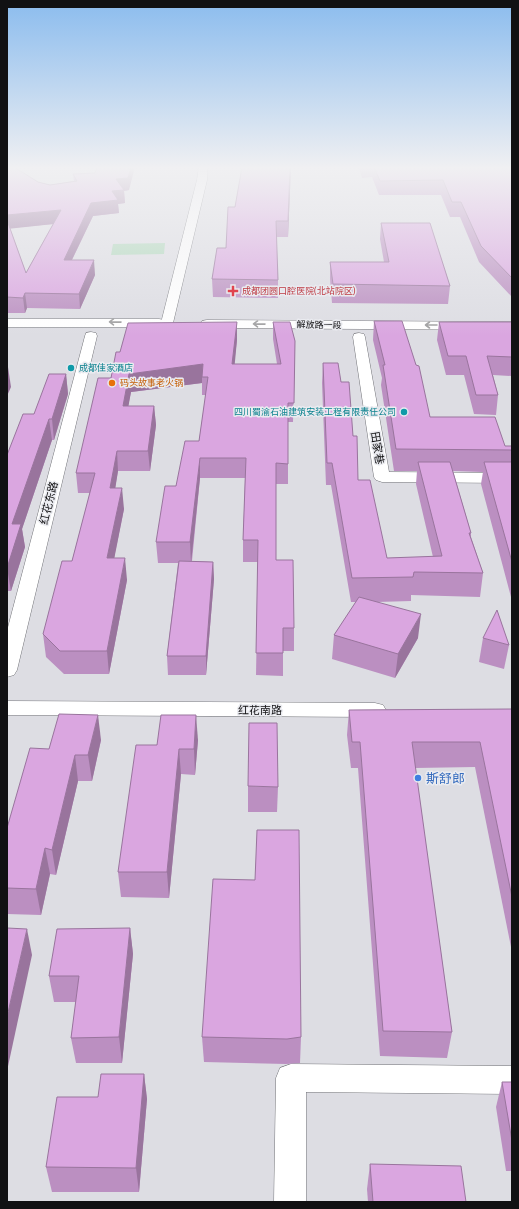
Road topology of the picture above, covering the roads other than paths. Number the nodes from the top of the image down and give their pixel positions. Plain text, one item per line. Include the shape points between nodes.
1 (191, 223) edge
2 (7, 323) edge
3 (512, 326) edge
4 (165, 329) junction
5 (7, 335) edge
6 (91, 336) junction
7 (200, 336) edge
8 (359, 337) junction
9 (512, 338) edge
10 (512, 478) edge
11 (7, 670) edge
12 (7, 708) edge
13 (394, 710) edge
14 (512, 1080) edge
15 (290, 1202) edge

1 - 4 street
4 -> 2 main road, 解放路一段
3 -> 4 main road, 解放路一段
4 - 6 main road, 解放路一段
5 - 6 main road, 解放路一段
6 - 11 street, 红花东路
7 - 8 main road, 解放路一段
8 - 9 main road, 解放路一段
8 - 10 street, 田家巷 via 382,477
12 - 13 street, 红花南路
14 - 15 street via 291,1078

